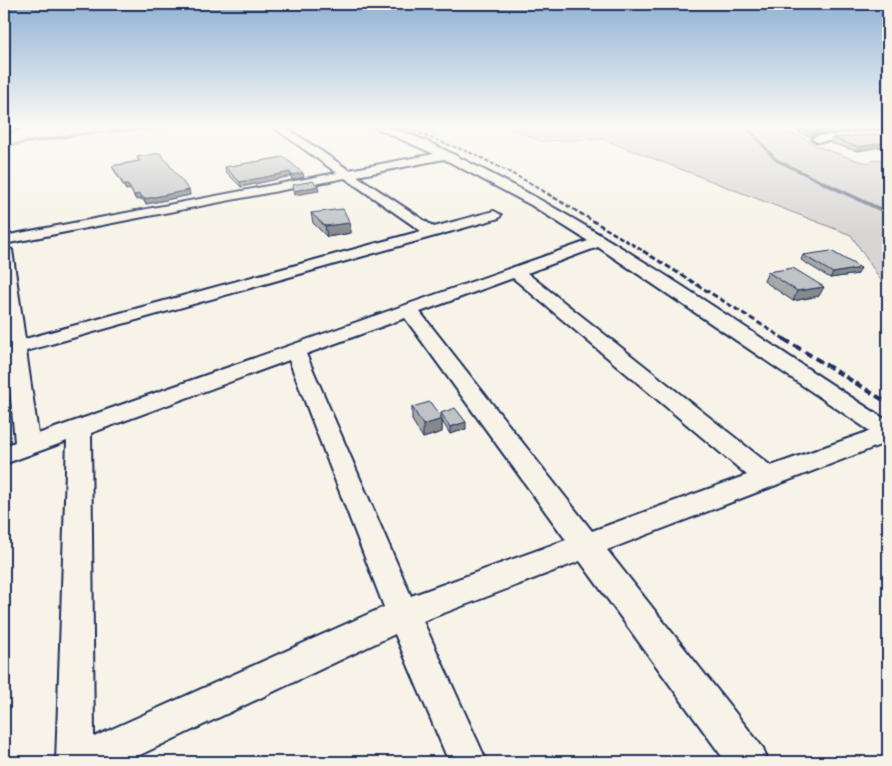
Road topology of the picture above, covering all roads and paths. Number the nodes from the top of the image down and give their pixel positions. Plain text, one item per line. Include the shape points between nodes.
1 (330, 163) edge
2 (406, 163) edge
3 (464, 163) edge
4 (347, 174) junction
5 (494, 215) dead end
6 (432, 232) junction
7 (4, 240) edge
8 (601, 241) junction
9 (4, 250) edge
10 (516, 272) junction
11 (409, 310) junction
12 (10, 349) edge
13 (296, 351) junction
14 (80, 428) junction
15 (888, 433) edge
16 (28, 447) junction
17 (4, 456) edge
18 (769, 479) junction
19 (586, 546) junction
20 (403, 614) junction
21 (75, 762) edge
22 (83, 762) edge
23 (468, 762) edge
24 (749, 762) edge

1 - 4 street
2 - 4 street
3 - 8 street
4 - 6 street
4 - 7 street
5 - 6 street
6 - 12 street
8 - 10 street
8 - 15 street
9 - 12 street
10 - 11 street
10 - 18 street
11 - 13 street
11 - 19 street
12 - 16 street
13 - 14 street
13 - 20 street
14 - 16 street
14 - 21 street
15 - 18 street
16 - 17 street
18 - 19 street
19 - 20 street
19 - 24 street
20 - 22 street
20 - 23 street

